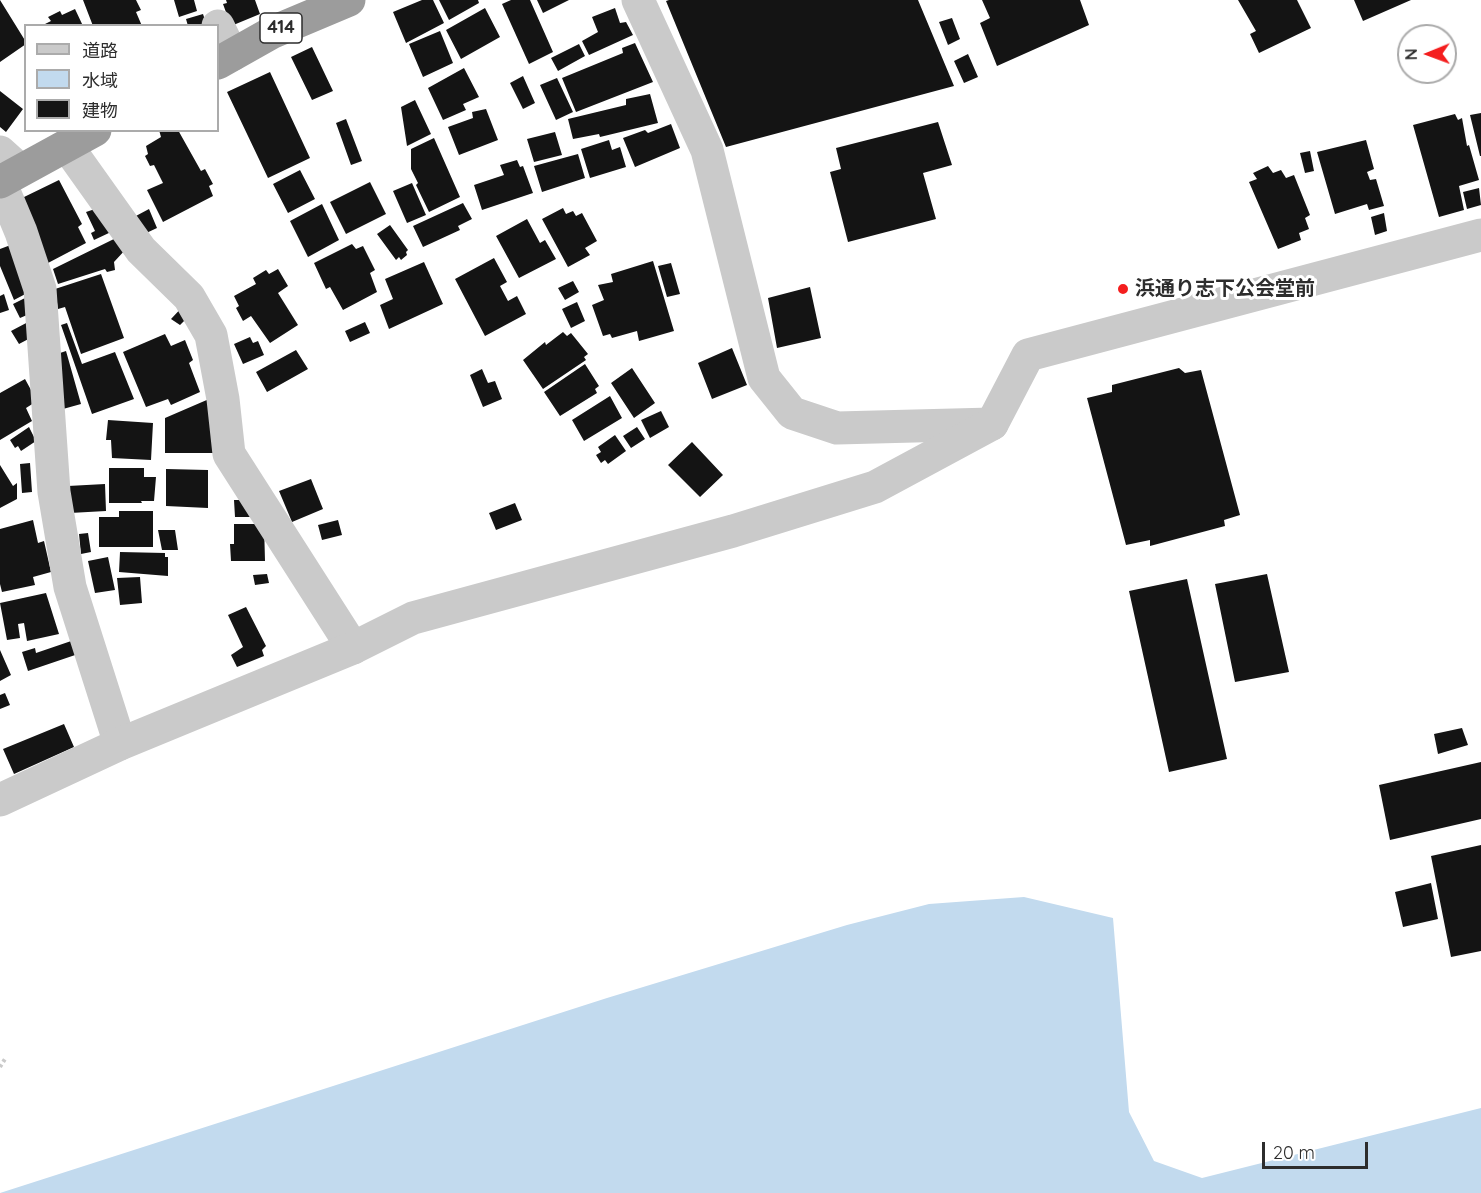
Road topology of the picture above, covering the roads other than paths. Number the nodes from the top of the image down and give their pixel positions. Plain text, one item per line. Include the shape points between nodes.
1 (209, 0) edge
2 (349, 0) edge
3 (638, 0) edge
4 (216, 24) edge
5 (219, 34) edge
6 (225, 59) edge
7 (81, 138) edge
8 (5, 172) edge
9 (1481, 235) edge
10 (992, 424) junction
11 (353, 648) junction
12 (120, 744) junction
13 (0, 800) edge

1 - 4 street
2 - 6 highway, 414 via 273,32
3 - 10 street via 706,150 764,378 792,413 837,428
5 - 6 street
7 - 8 highway
7 - 11 street via 141,250 189,297 211,335 229,454
8 - 12 street via 40,289 54,492 70,587
9 - 10 street via 1028,355
10 - 11 street via 875,487 733,531 413,618
11 - 12 street
12 - 13 street

